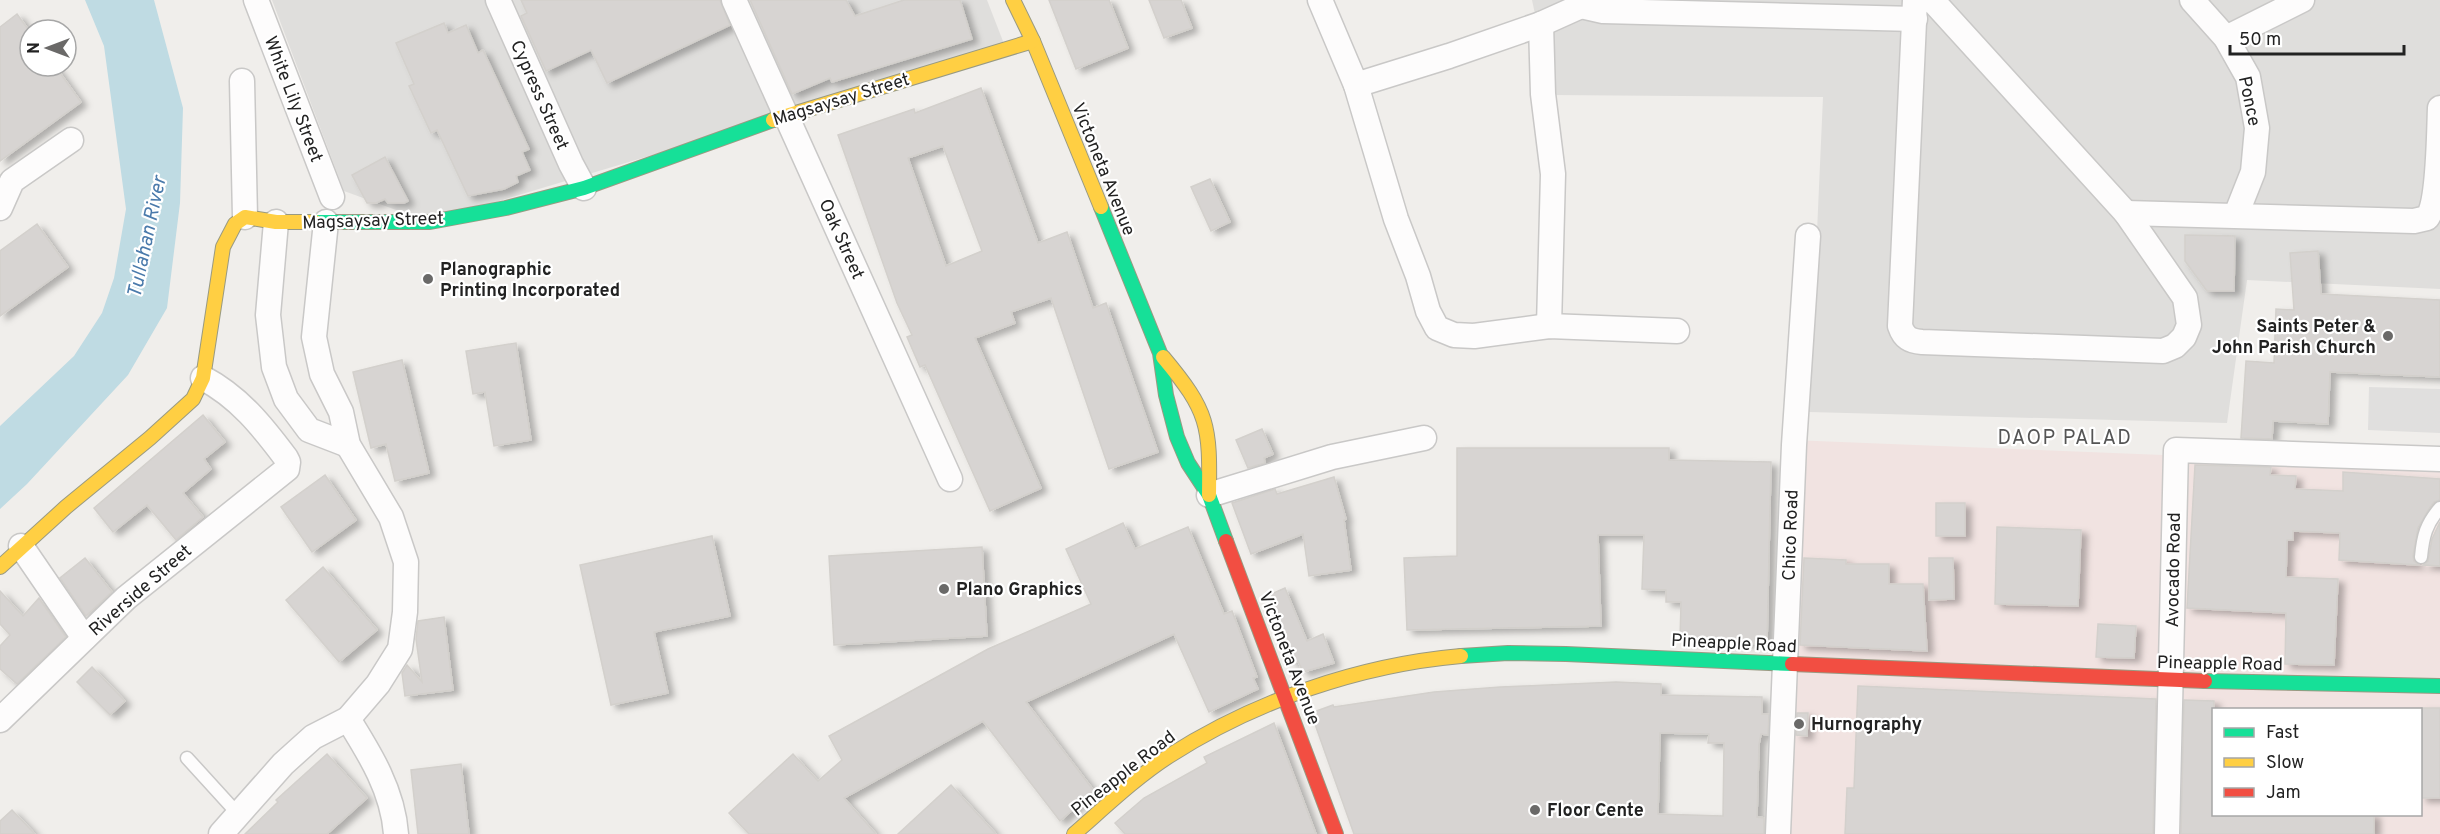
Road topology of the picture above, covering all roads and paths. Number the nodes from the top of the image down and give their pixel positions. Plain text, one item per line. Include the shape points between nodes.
1 (256, 0) edge
2 (498, 0) edge
3 (734, 0) edge
4 (1013, 0) edge
5 (1320, 0) edge
6 (1932, 0) edge
7 (2192, 0) edge
8 (2302, 0) edge
9 (1579, 3) edge
10 (1915, 10) edge
11 (1541, 24) junction
12 (2226, 38) junction
13 (1033, 41) junction
14 (242, 81) dead end
15 (1356, 85) junction
16 (2440, 108) edge
17 (787, 115) junction
18 (71, 140) dead end
19 (584, 188) junction
20 (332, 198) dead end
21 (0, 208) edge
22 (2126, 213) junction
23 (2236, 215) junction
24 (245, 217) junction
25 (276, 222) junction
26 (326, 222) junction
27 (1808, 236) dead end
28 (1549, 326) junction
29 (1677, 331) dead end
30 (1160, 353) junction
31 (203, 378) junction
32 (1424, 438) dead end
33 (348, 445) junction
34 (2440, 459) edge
35 (950, 479) dead end
36 (1209, 495) junction
37 (2440, 508) edge
38 (21, 546) junction
39 (2421, 557) dead end
40 (0, 567) edge
41 (84, 638) junction
42 (1785, 663) junction
43 (2170, 680) junction
44 (2440, 686) edge
45 (1287, 699) junction
46 (348, 719) junction
47 (0, 720) edge
48 (187, 758) dead end
49 (238, 814) junction
50 (221, 834) edge
51 (396, 834) edge
52 (1074, 834) edge
53 (1336, 834) edge
54 (1778, 834) edge
55 (2167, 834) edge

1 - 20 street, White Lily Street
2 - 19 street, Cypress Street
3 - 17 street, Oak Street
4 - 13 street, Victoneta Avenue
5 - 15 street
6 - 22 street
7 - 12 street, Ponce
8 - 12 street
9 - 10 street via 1603,11
9 - 11 street
10 - 22 street via 1900,326 1904,335 1913,342 2163,351 2175,346 2188,325 2186,298
11 - 15 street
11 - 28 street via 1543,94 1553,174
12 - 23 street, Ponce via 2248,77 2257,128 2253,172
13 - 17 street, Magsaysay Street
13 - 30 street, Victoneta Avenue
14 - 24 street
15 - 28 street via 1396,219 1437,328 1454,336 1474,336
16 - 23 street via 2435,185 2427,218 2414,221
17 - 19 street, Magsaysay Street
17 - 35 street, Oak Street
18 - 21 street via 12,181
19 - 26 street, Magsaysay Street via 430,222
22 - 23 street
24 - 25 street, Magsaysay Street
24 - 31 street via 235,224 223,248
25 - 26 street, Magsaysay Street
25 - 33 street via 268,315 274,367 286,399 309,430
26 - 33 street via 314,337 322,374 341,412
27 - 42 street, Chico Road
28 - 29 street
30 - 36 street, Victoneta Avenue via 1174,428 1187,463
30 - 36 street, Victoneta Avenue via 1204,418
31 - 38 street via 184,408
31 - 41 street, Riverside Street via 220,387 254,417 286,458 287,469 126,598
32 - 36 street via 1332,457
33 - 46 street via 391,518 406,562 400,649 378,684
34 - 43 street, Avocado Road via 2176,450
36 - 45 street, Victoneta Avenue
37 - 39 lane via 2424,531
38 - 40 street
38 - 41 street
41 - 47 street, Riverside Street
42 - 43 street, Pineapple Road
42 - 45 street, Pineapple Road via 1487,654 1377,672
42 - 54 street, Chico Road
43 - 44 street, Pineapple Road
43 - 55 street, Avocado Road
45 - 52 street, Pineapple Road via 1213,730 1168,756
45 - 53 street, Victoneta Avenue
46 - 49 street via 313,737
46 - 51 street via 375,762 395,818
48 - 49 lane
49 - 50 street

